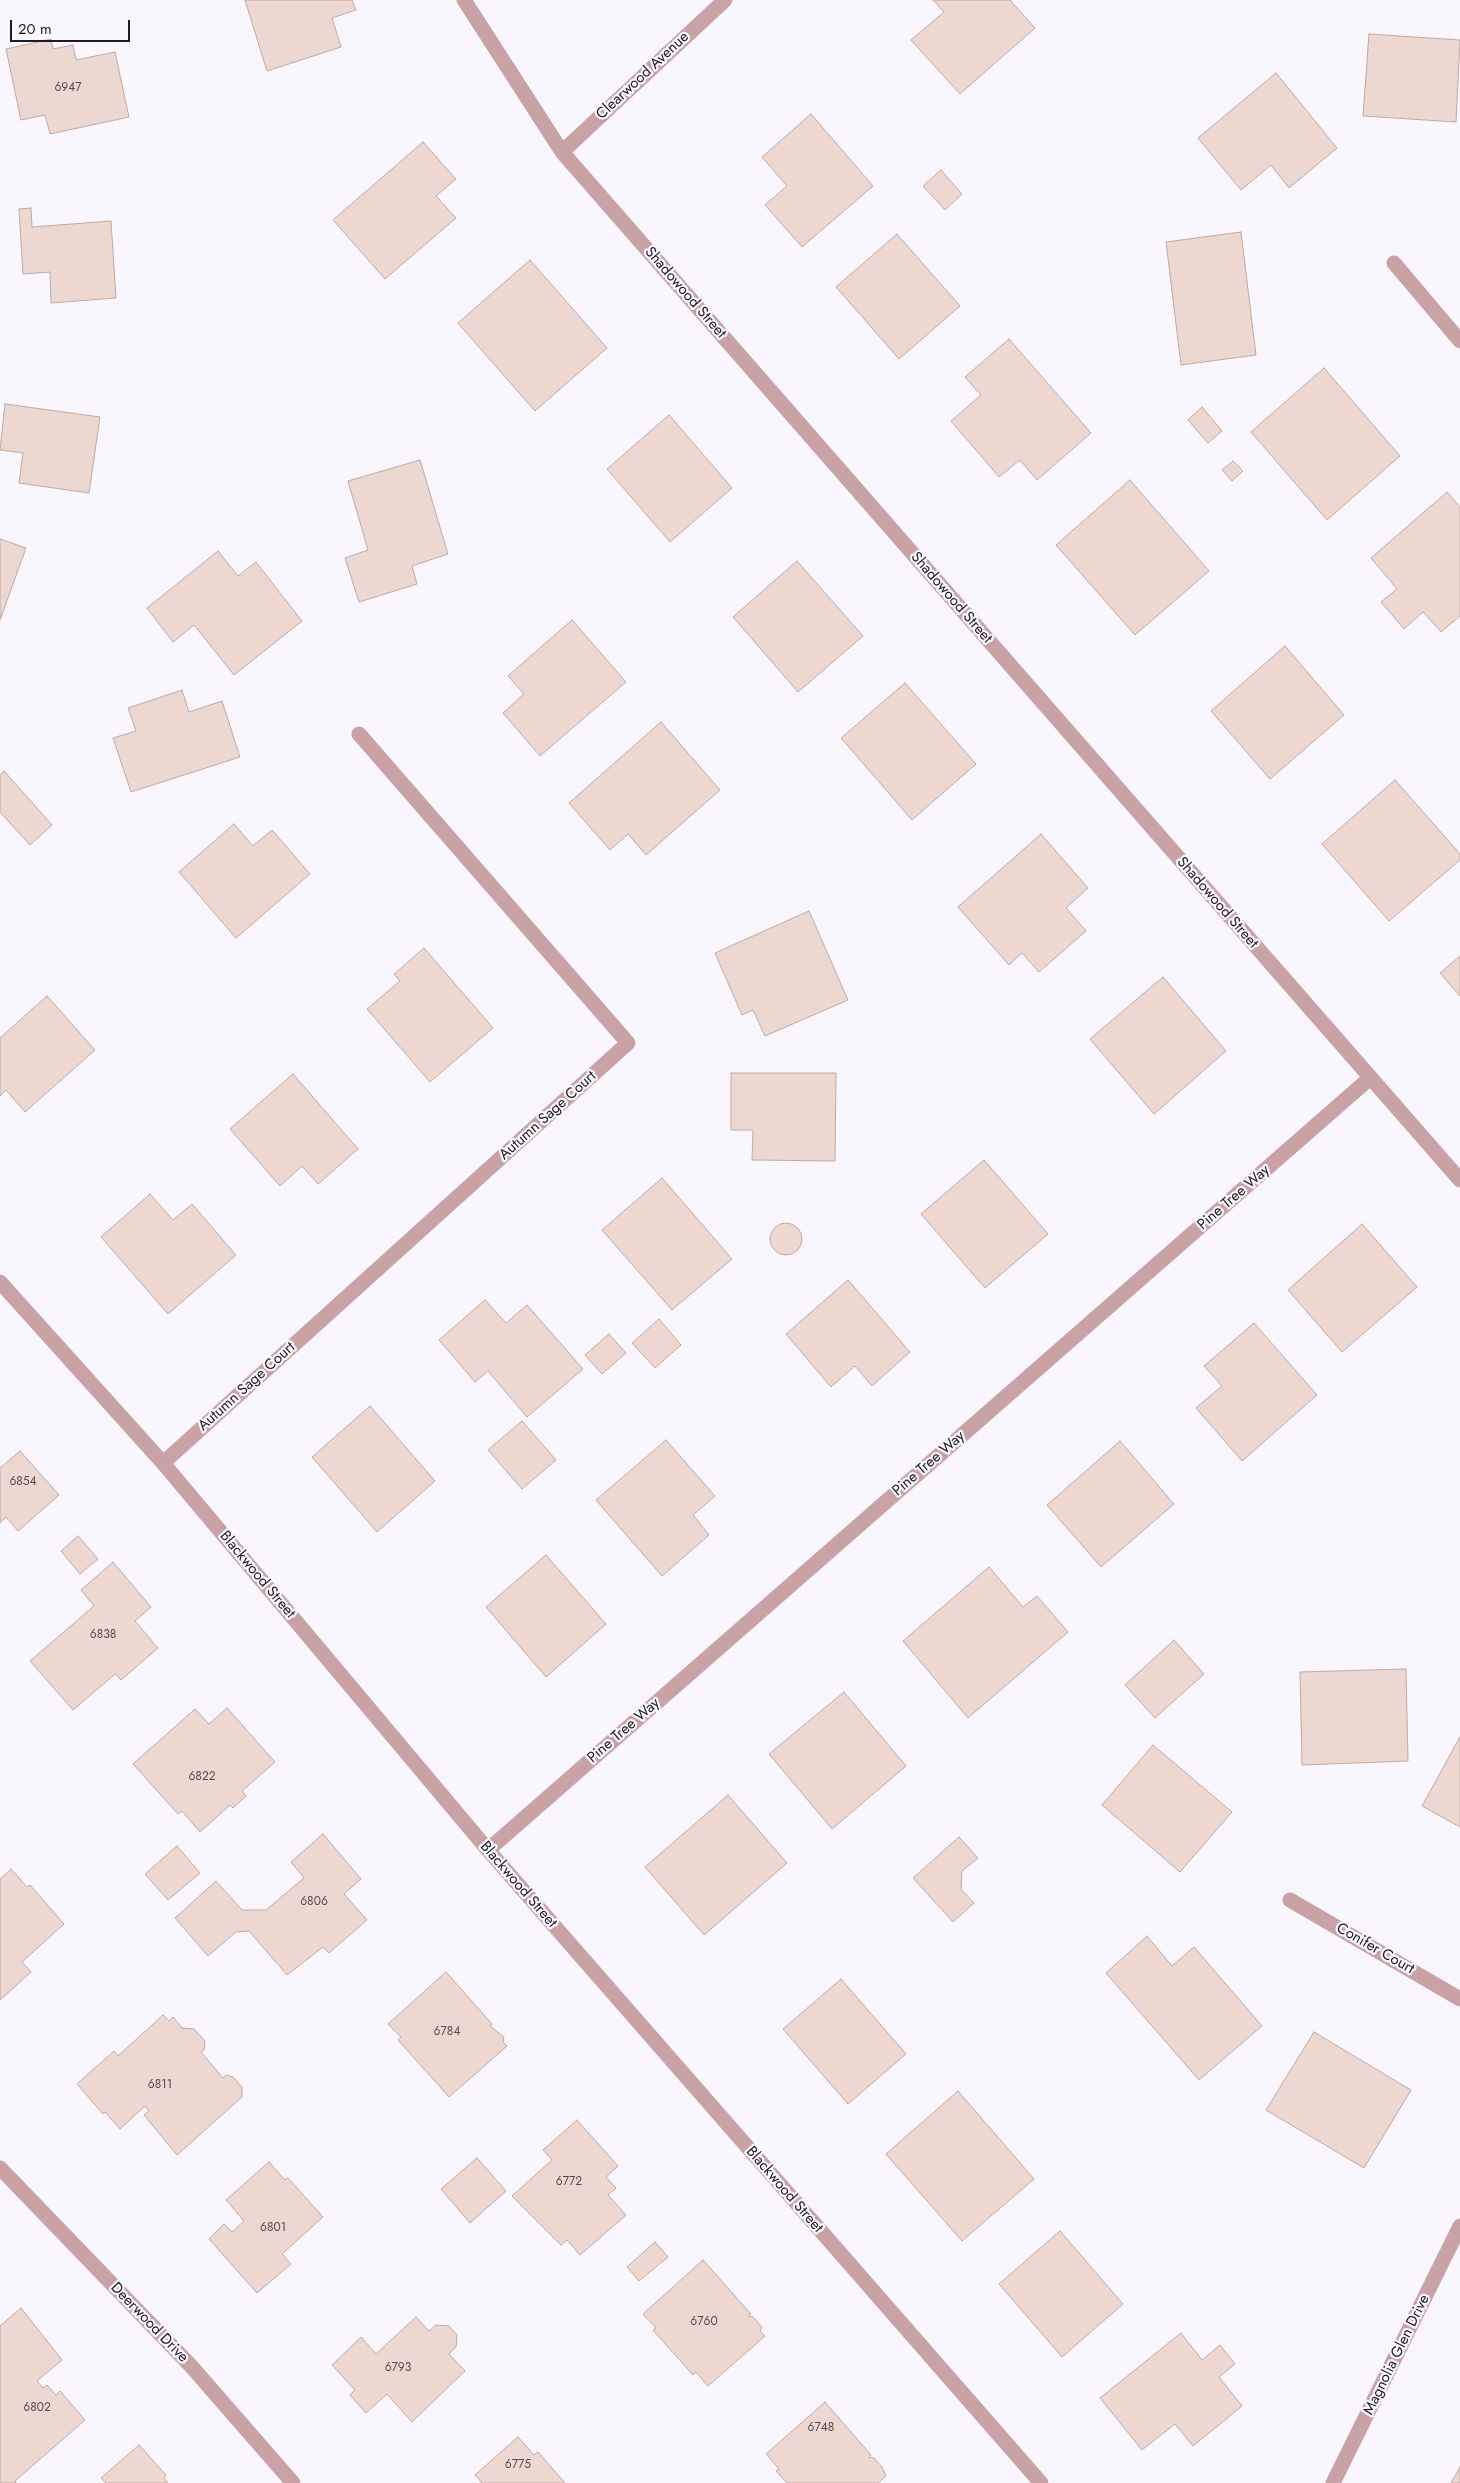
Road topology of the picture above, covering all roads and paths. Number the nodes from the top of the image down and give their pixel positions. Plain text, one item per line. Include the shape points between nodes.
1 (464, 0) edge
2 (725, 0) edge
3 (562, 152) junction
4 (1394, 264) dead end
5 (1460, 341) edge
6 (360, 734) dead end
7 (1370, 1078) junction
8 (1460, 1180) edge
9 (0, 1282) edge
10 (163, 1463) junction
11 (488, 1850) junction
12 (1290, 1900) dead end
13 (1460, 1998) edge
14 (0, 2168) edge
15 (1460, 2226) edge
16 (293, 2483) edge
17 (1041, 2483) edge
18 (1333, 2483) edge

1 - 3 street, Shadowood Street
2 - 3 street, Clearwood Avenue
3 - 7 street, Shadowood Street
4 - 5 street
6 - 10 street, Autumn Sage Court via 628,1043
7 - 8 street, Shadowood Street
7 - 11 street, Pine Tree Way
9 - 10 street, Blackwood Street
10 - 11 street, Blackwood Street
11 - 17 street, Blackwood Street
12 - 13 street, Conifer Court
14 - 16 street, Deerwood Drive via 191,2366
15 - 18 street, Magnolia Glen Drive

